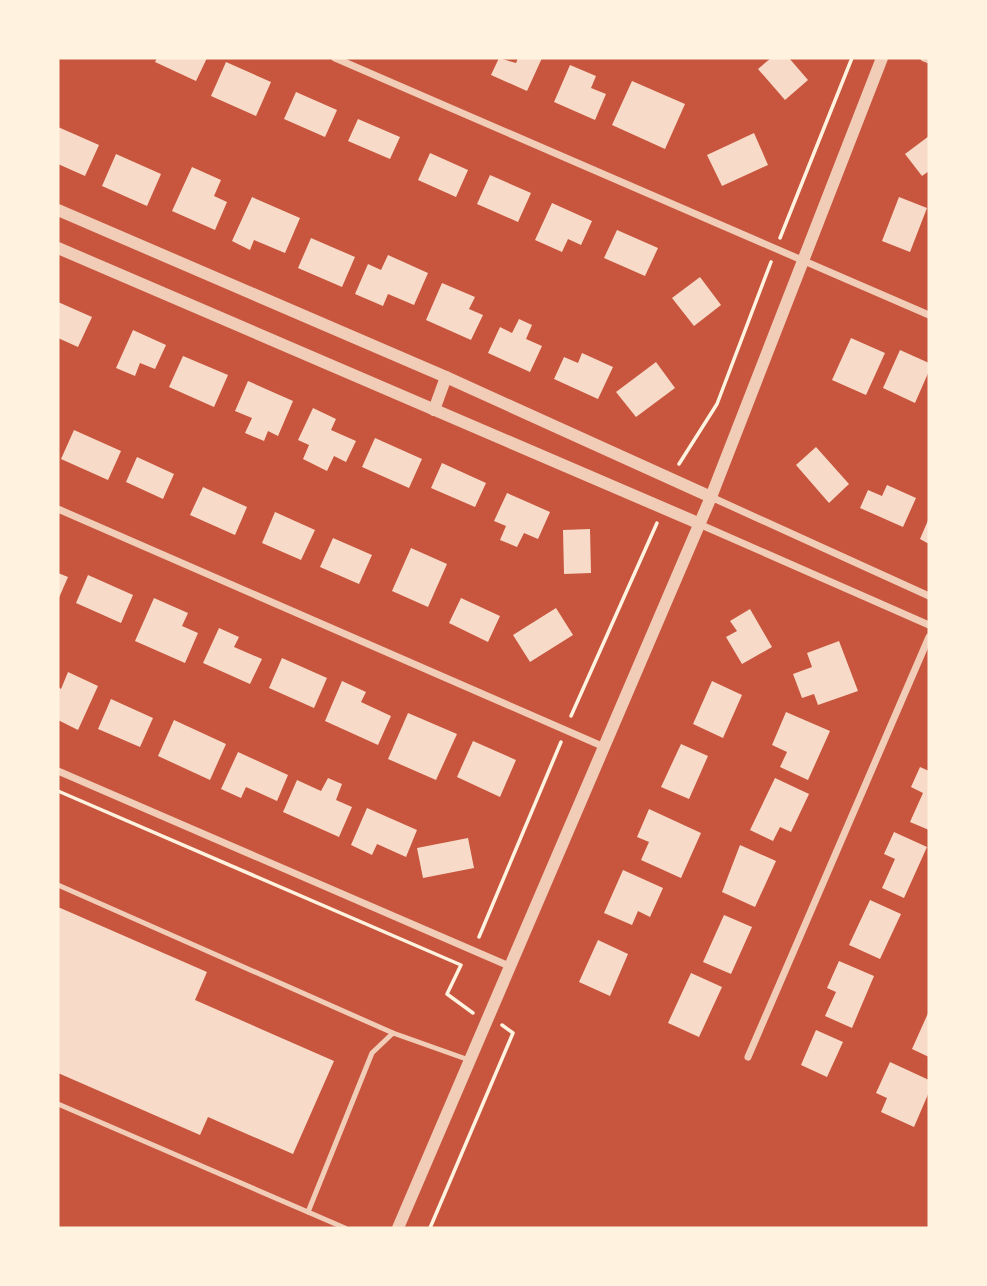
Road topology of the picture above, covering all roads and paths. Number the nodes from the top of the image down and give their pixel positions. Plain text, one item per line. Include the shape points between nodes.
1 (335, 58) edge
2 (852, 58) edge
3 (883, 58) edge
4 (924, 58) edge
5 (929, 60) edge
6 (58, 209) edge
7 (782, 233) dead end
8 (58, 248) edge
9 (803, 259) junction
10 (772, 260) dead end
11 (929, 315) edge
12 (446, 377) junction
13 (434, 410) junction
14 (674, 471) dead end
15 (711, 497) junction
16 (58, 509) edge
17 (658, 520) dead end
18 (698, 523) junction
19 (929, 596) edge
20 (929, 625) edge
21 (929, 637) edge
22 (572, 716) dead end
23 (562, 738) dead end
24 (603, 746) junction
25 (58, 771) edge
26 (58, 792) edge
27 (58, 885) edge
28 (479, 937) dead end
29 (509, 966) junction
30 (467, 1011) dead end
31 (502, 1025) dead end
32 (393, 1032) junction
33 (748, 1058) dead end
34 (469, 1060) junction
35 (58, 1104) edge
36 (307, 1212) junction
37 (345, 1228) edge
38 (398, 1228) edge
39 (430, 1228) edge

1 - 9 street
2 - 7 path
3 - 9 street
4 - 5 street
6 - 12 street
8 - 13 street
9 - 11 street
9 - 15 street
10 - 14 path via 717,404
12 - 13 street
12 - 15 street
13 - 18 street
15 - 18 street
15 - 19 street
16 - 24 street
17 - 22 path
18 - 20 street
18 - 24 street
21 - 33 street
23 - 28 path
24 - 29 street
25 - 29 street
26 - 30 path via 461,965 447,994
27 - 32 lane
29 - 34 street
31 - 39 path via 513,1033
32 - 34 lane
32 - 36 lane via 372,1054
34 - 38 street
35 - 36 lane
36 - 37 lane

